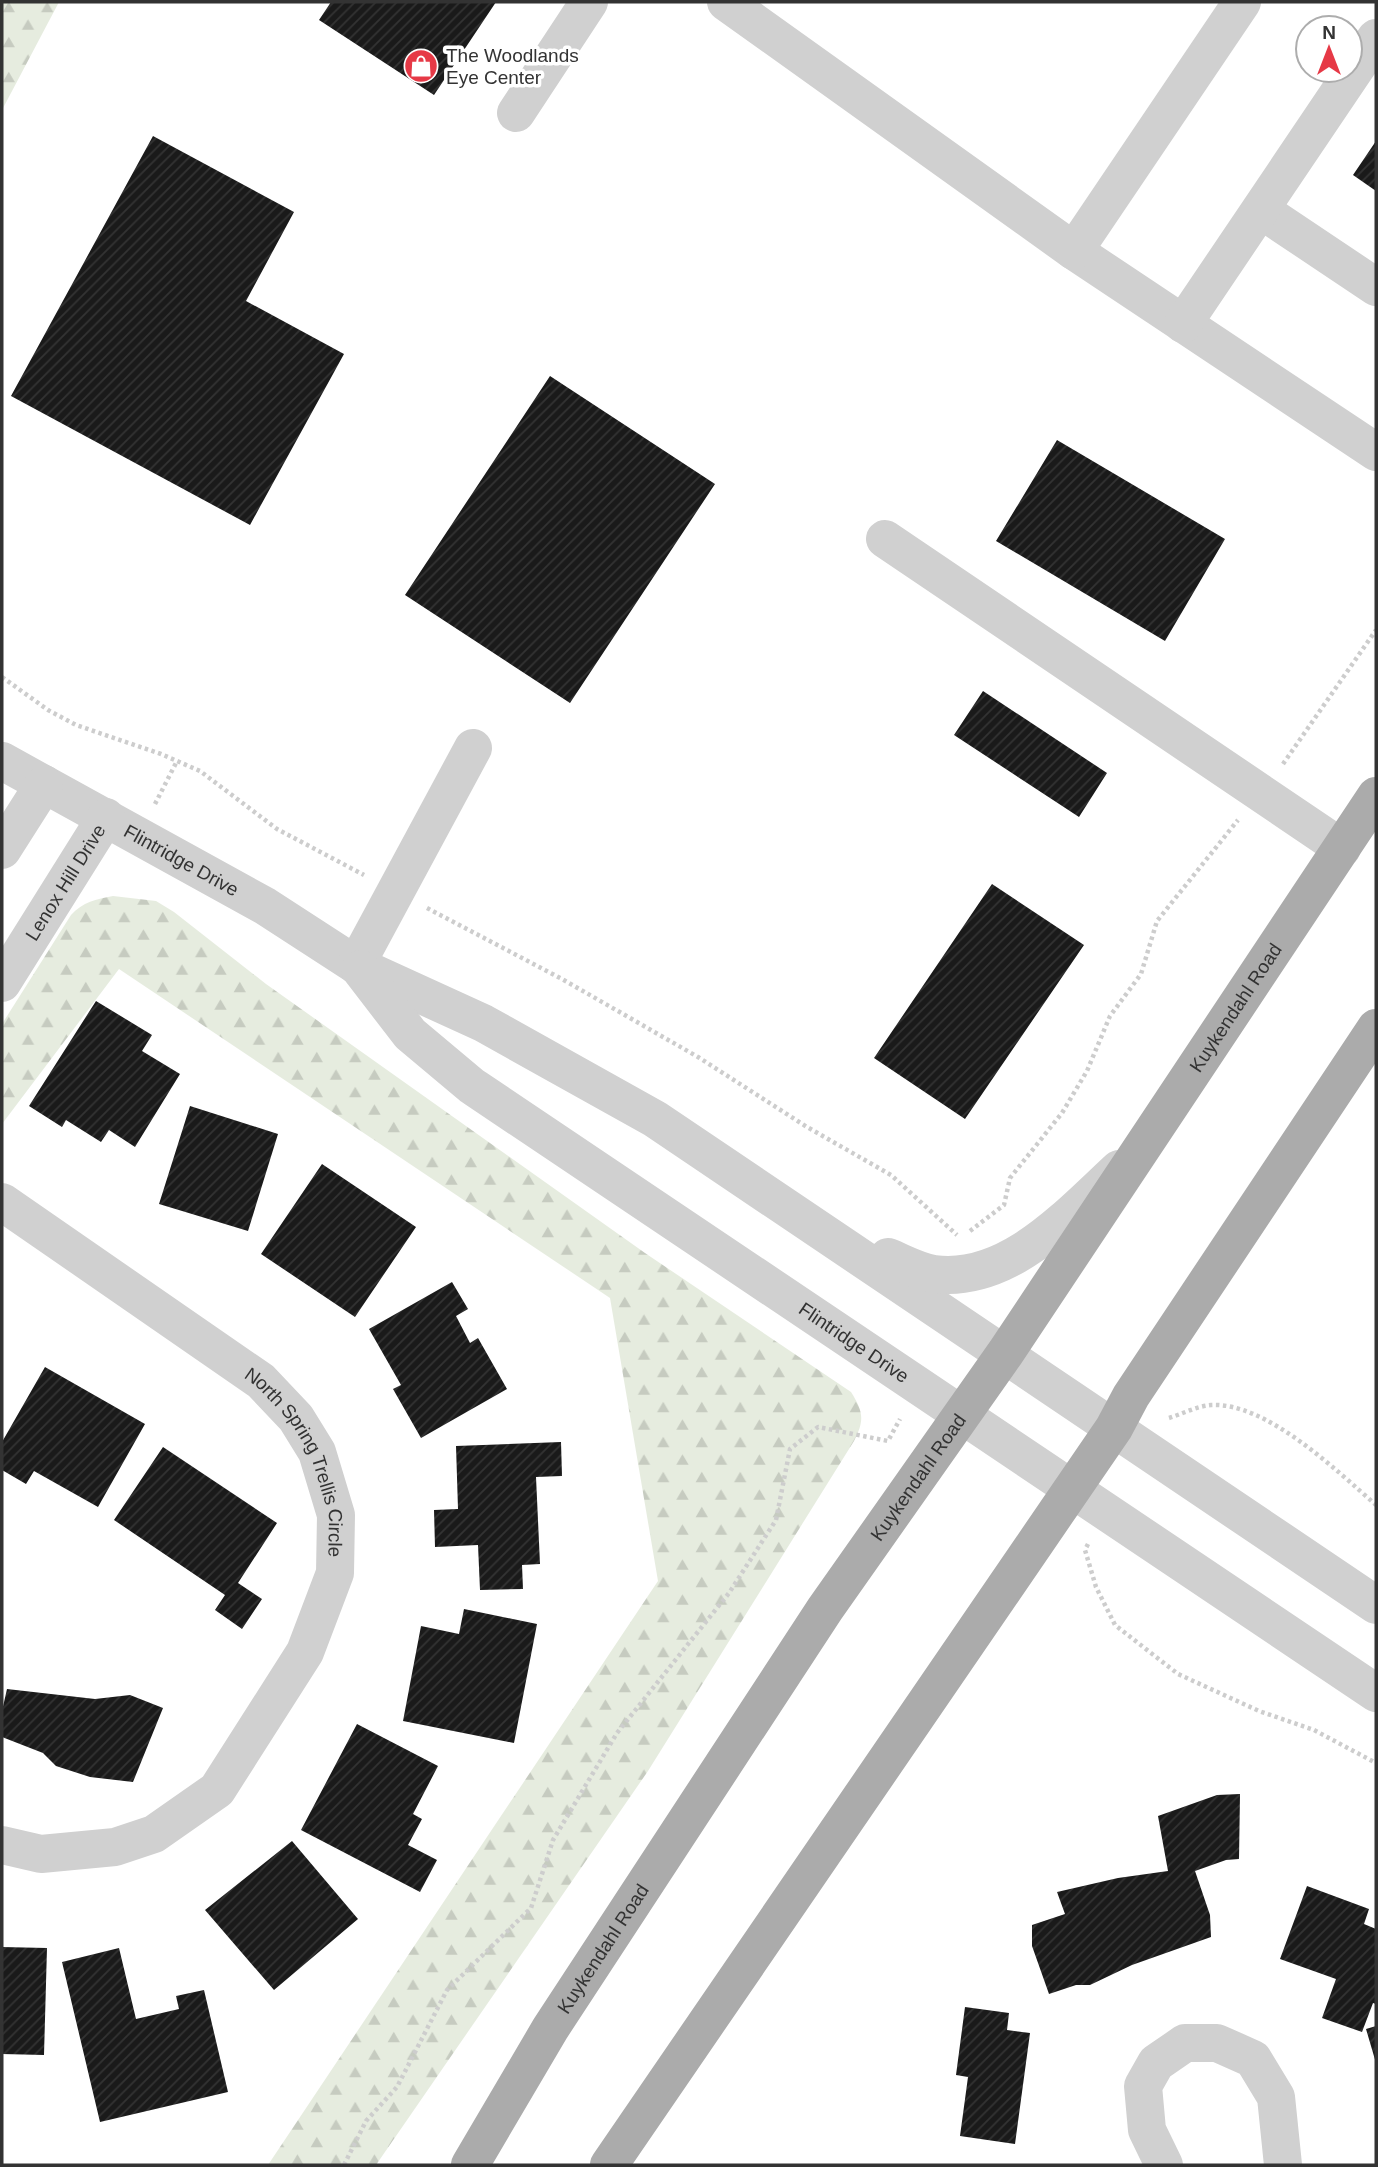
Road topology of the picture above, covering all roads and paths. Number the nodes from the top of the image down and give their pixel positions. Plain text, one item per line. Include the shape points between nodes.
1 (589, 2) edge
2 (726, 2) edge
3 (1242, 2) edge
4 (1376, 38) edge
5 (516, 113) dead end
6 (1261, 210) junction
7 (1074, 251) junction
8 (1376, 287) edge
9 (1183, 324) junction
10 (1373, 443) edge
11 (885, 539) dead end
12 (2, 677) edge
13 (474, 748) dead end
14 (2, 761) edge
15 (44, 784) junction
16 (1376, 796) edge
17 (106, 817) junction
18 (1342, 848) junction
19 (2, 850) edge
20 (395, 892) junction
21 (356, 965) junction
22 (2, 982) edge
23 (1376, 1028) edge
24 (1139, 1152) junction
25 (2, 1202) edge
26 (833, 1237) junction
27 (961, 1239) dead end
28 (1006, 1352) junction
29 (920, 1384) junction
30 (963, 1413) junction
31 (1114, 1429) junction
32 (1072, 1490) junction
33 (1106, 1513) junction
34 (1376, 1605) edge
35 (1376, 1693) edge
36 (1376, 1763) edge
37 (2, 1845) edge
38 (344, 2165) edge
39 (470, 2165) edge
40 (608, 2165) edge
41 (1164, 2165) edge
42 (1283, 2165) edge

1 - 5 street
2 - 7 street
3 - 7 street
4 - 6 street
6 - 8 street
6 - 9 street
7 - 9 street
9 - 10 street
11 - 18 street
12 - 20 path via 76,726 200,771 277,829
13 - 20 street
14 - 15 street, Flintridge Drive
15 - 17 street, Flintridge Drive
15 - 19 street
16 - 18 main road, Kuykendahl Road
17 - 21 street, Flintridge Drive via 265,906
17 - 22 street, Lenox Hill Drive
18 - 24 main road, Kuykendahl Road
20 - 21 street
20 - 27 path via 698,1057 891,1175
21 - 26 street, Flintridge Drive via 483,1023 655,1119
21 - 29 street, Flintridge Drive via 410,1034 472,1086
23 - 31 main road
24 - 26 street via 1072,1213 1013,1258 969,1275 932,1274
24 - 28 main road, Kuykendahl Road
25 - 37 street, North Spring Trellis Circle via 261,1381 296,1418 317,1452 336,1516 335,1573 305,1652 217,1790 154,1834 115,1847 41,1854
26 - 28 street, Flintridge Drive
28 - 30 main road, Kuykendahl Road
28 - 31 street, Flintridge Drive
29 - 30 street, Flintridge Drive
29 - 38 path via 888,1441 818,1427 790,1449 776,1520 729,1593 617,1733 553,1840 531,1908 447,1990 397,2087 366,2121
30 - 32 street, Flintridge Drive
30 - 39 main road, Kuykendahl Road via 825,1609 550,2029
31 - 32 main road
31 - 34 street, Flintridge Drive
32 - 33 street, Flintridge Drive
32 - 40 main road
33 - 35 street, Flintridge Drive
33 - 36 path via 1085,1550 1096,1587 1115,1625 1178,1674 1259,1712 1314,1730
41 - 42 street via 1147,2130 1143,2086 1156,2063 1185,2043 1217,2043 1253,2059 1276,2097

